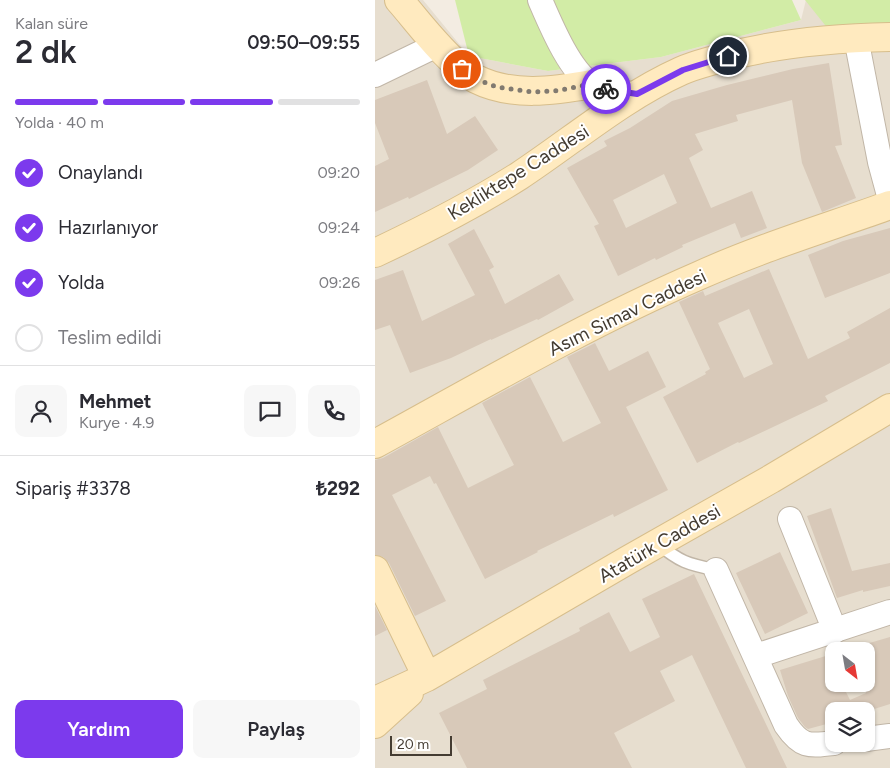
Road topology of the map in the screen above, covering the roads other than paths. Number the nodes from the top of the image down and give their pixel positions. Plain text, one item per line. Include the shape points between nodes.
1 (399, 0) edge
2 (540, 0) edge
3 (890, 37) edge
4 (856, 38) junction
5 (437, 45) junction
6 (375, 74) edge
7 (592, 84) junction
8 (637, 94) junction
9 (890, 200) edge
10 (890, 205) edge
11 (375, 253) edge
12 (890, 408) edge
13 (375, 444) edge
14 (790, 518) dead end
15 (657, 543) junction
16 (375, 570) edge
17 (716, 570) joint
18 (890, 612) edge
19 (835, 631) junction
20 (756, 656) junction
21 (427, 677) junction
22 (375, 701) edge
23 (375, 724) edge
24 (890, 736) edge
25 (875, 738) edge
26 (825, 744) edge

1 - 5 street
2 - 7 street via 570,61
3 - 4 street, Kekliktepe Caddesi
4 - 8 street, Kekliktepe Caddesi via 747,51 683,70
4 - 9 street via 879,162
5 - 6 street
5 - 7 street via 475,79 497,87 532,92
7 - 8 street
8 - 11 street, Kekliktepe Caddesi via 518,176
10 - 13 street, Asım Simav Caddesi via 699,275 570,338
12 - 15 street, Atatürk Caddesi
14 - 19 street
15 - 17 lane via 688,564
15 - 21 street, Atatürk Caddesi
16 - 21 street
17 - 20 street
18 - 19 street
19 - 20 street
20 - 26 street via 786,725 795,738 804,743
21 - 22 street, Atatürk Caddesi
21 - 23 street, Atatürk Caddesi
24 - 25 street

